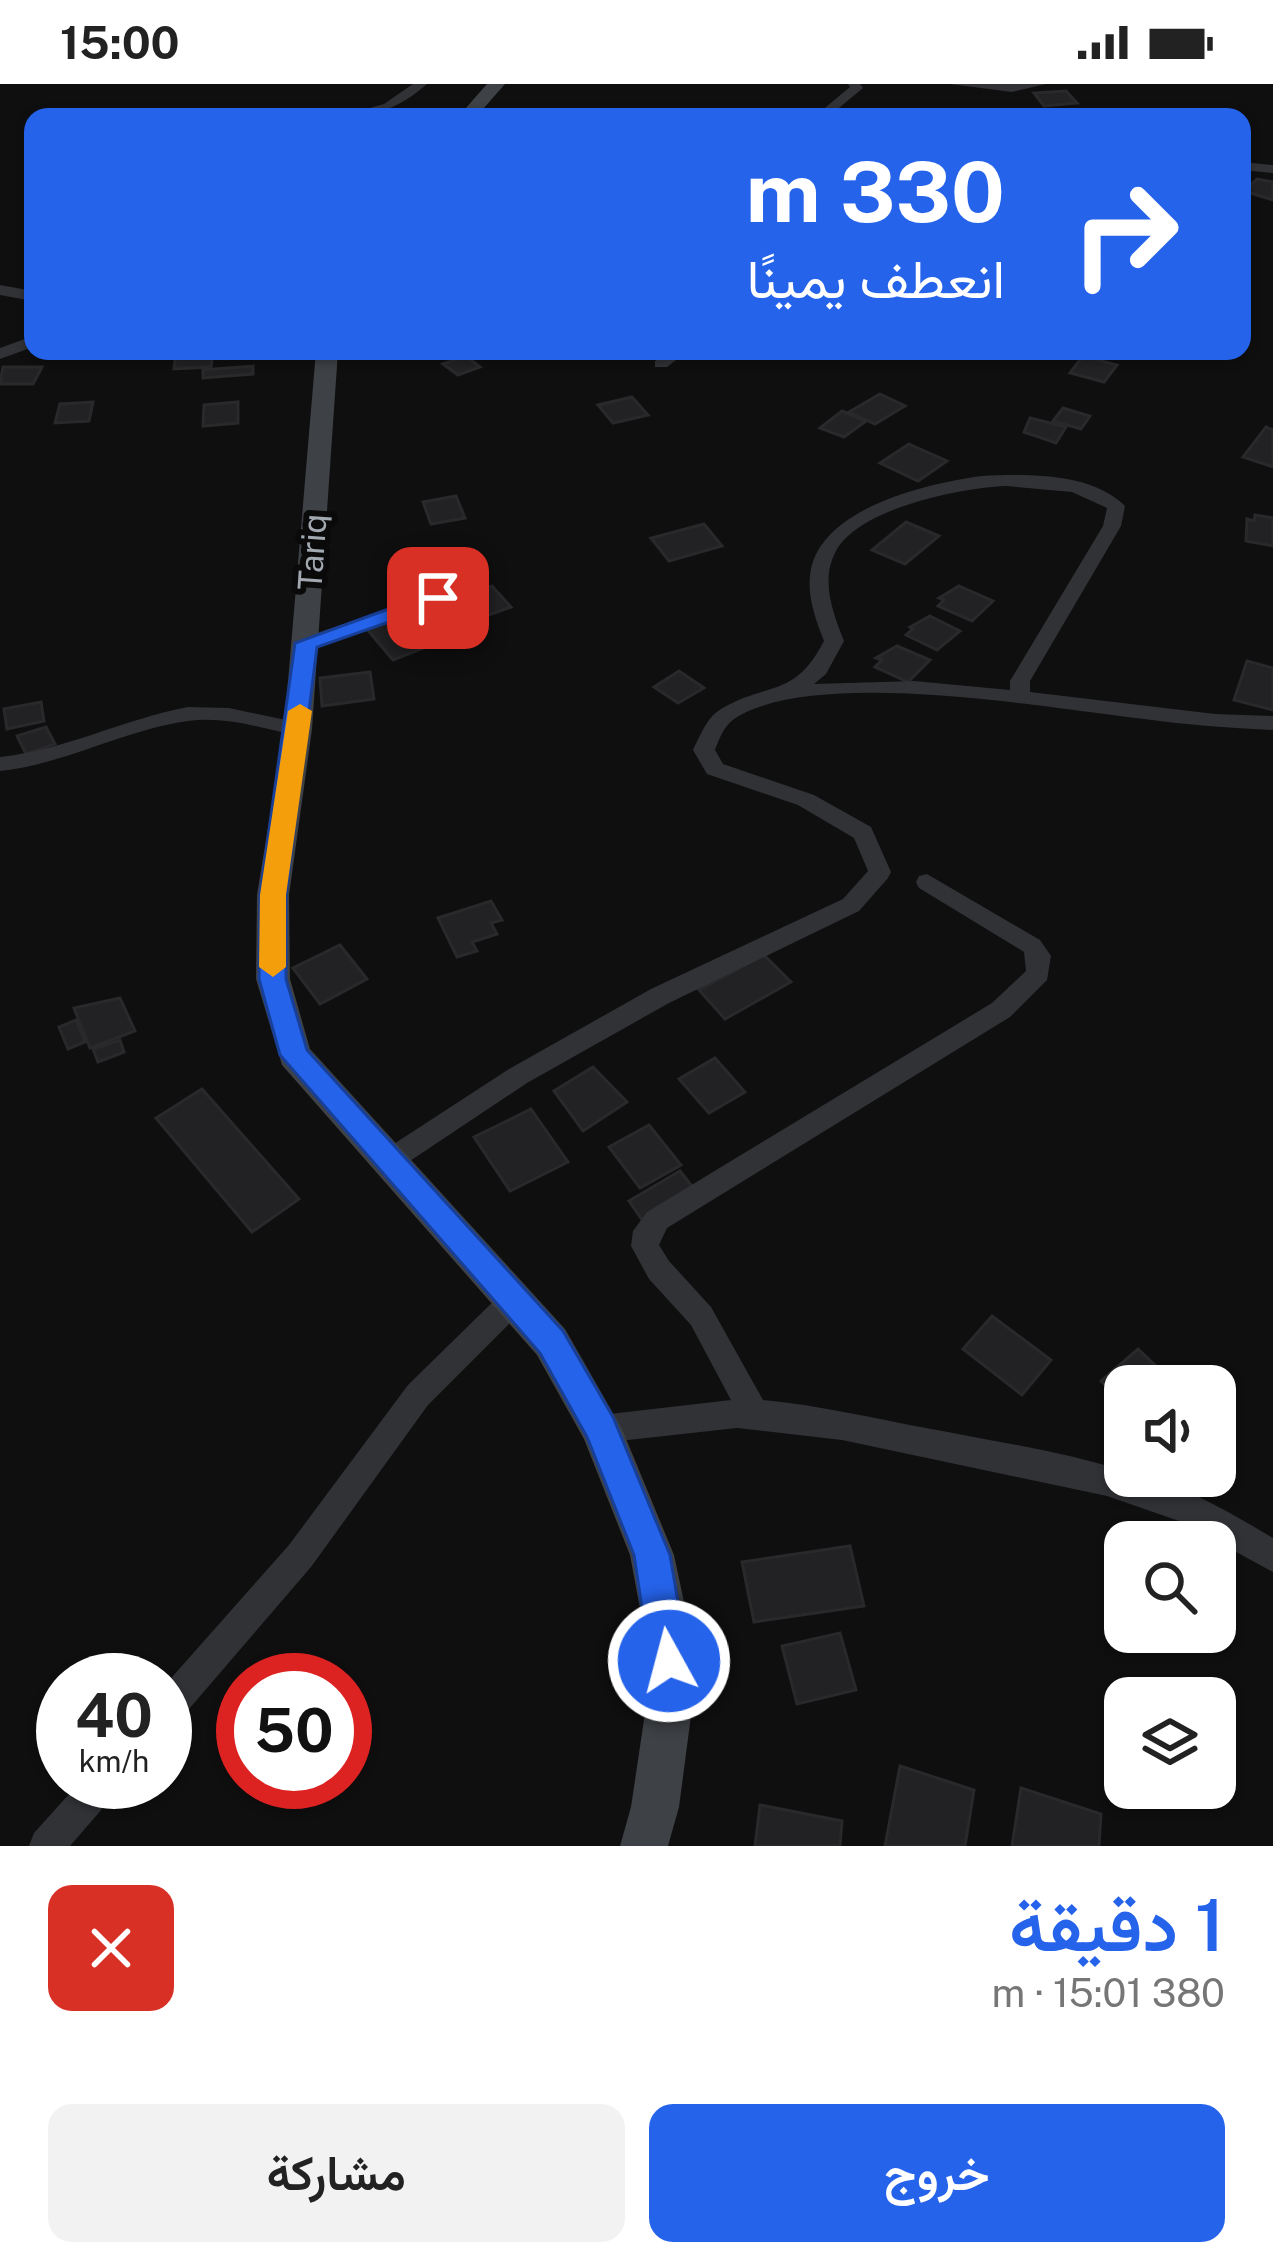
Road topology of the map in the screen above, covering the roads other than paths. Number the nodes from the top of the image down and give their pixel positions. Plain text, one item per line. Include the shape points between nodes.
1 (421, 84) edge
2 (496, 84) edge
3 (854, 84) edge
4 (956, 84) edge
5 (1040, 84) edge
6 (384, 108) edge
7 (475, 108) edge
8 (832, 108) edge
9 (325, 360) edge
10 (667, 360) edge
11 (661, 364) dead end
12 (438, 598) dead end
13 (306, 643) junction
14 (793, 690) junction
15 (1020, 698) junction
16 (1273, 723) edge
17 (298, 729) junction
18 (0, 764) edge
19 (927, 882) dead end
20 (389, 1161) junction
21 (514, 1300) junction
22 (754, 1414) junction
23 (601, 1429) junction
24 (1273, 1556) edge
25 (192, 1680) edge
26 (79, 1809) edge
27 (47, 1846) edge
28 (644, 1846) edge

1 - 6 street
2 - 7 main road
3 - 8 street
4 - 5 street
9 - 13 main road, Tariq
10 - 11 street
12 - 13 street
13 - 17 main road, Tariq
14 - 15 street
14 - 15 street via 819,670 833,641 818,578 828,547 904,497 1005,477 1102,494 1116,506 1112,526 1020,681
14 - 20 street via 725,715 704,750 715,770 806,800 863,833 880,872 851,905 660,996
15 - 16 street
17 - 18 street via 187,714 53,757
17 - 20 main road, Tariq via 273,895 273,979 294,1055
19 - 22 street via 1032,946 1038,974 1001,1010 647,1231 645,1246 659,1270 701,1316
20 - 21 main road, Tariq
21 - 23 main road, Tariq via 551,1342
21 - 25 street via 418,1395 300,1556
22 - 23 street
22 - 24 street via 1129,1485 1223,1523
23 - 28 main road, Tariq via 652,1555 668,1630 671,1693
26 - 27 street

